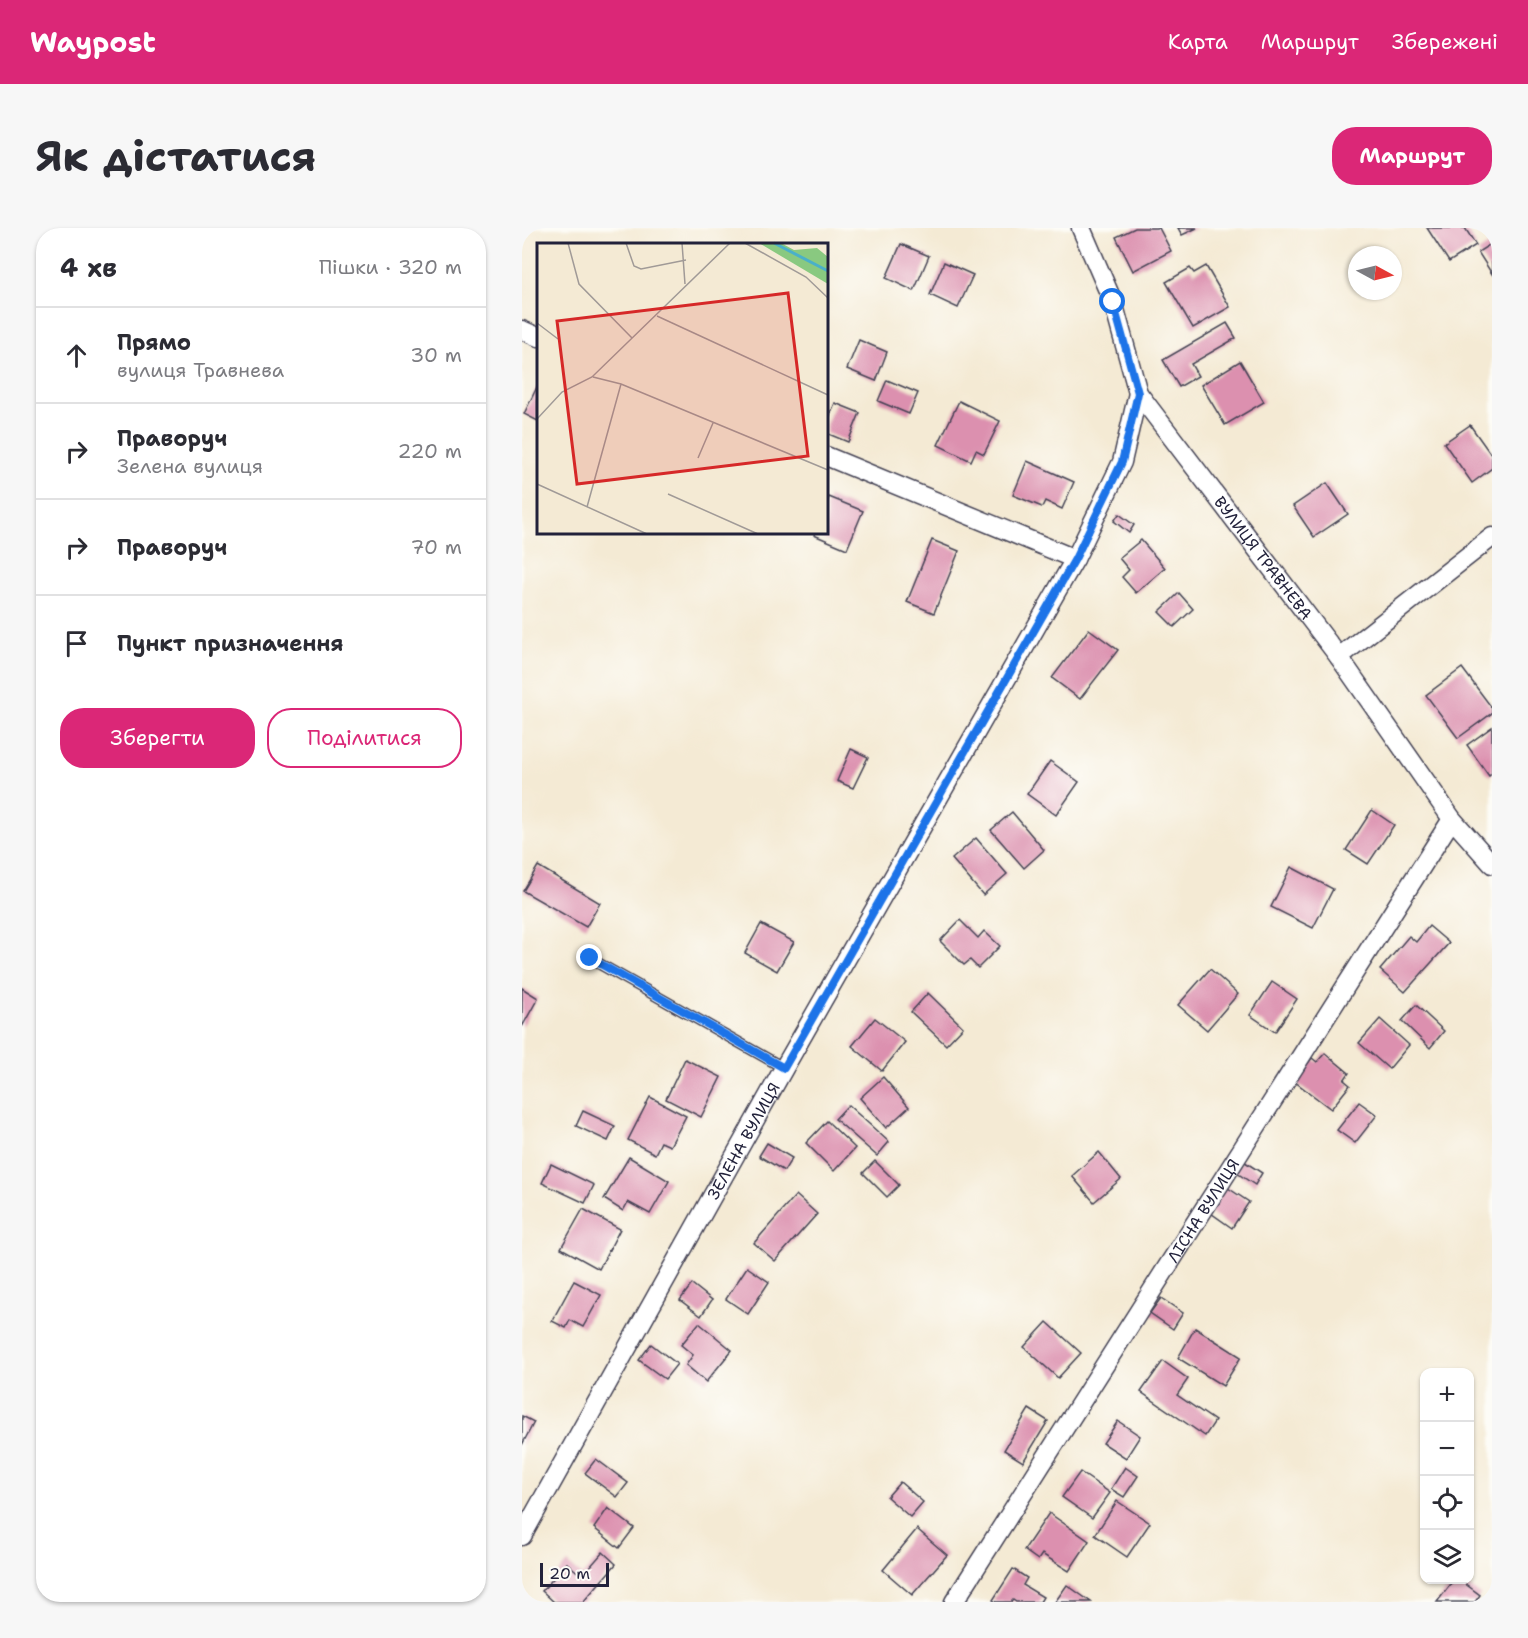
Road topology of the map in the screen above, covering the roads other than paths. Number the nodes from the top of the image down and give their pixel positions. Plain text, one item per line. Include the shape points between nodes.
1 (1081, 228) edge
2 (522, 330) edge
3 (537, 337) edge
4 (1138, 393) junction
5 (828, 457) edge
6 (1492, 537) edge
7 (1075, 559) junction
8 (1339, 657) junction
9 (1452, 819) junction
10 (1492, 864) edge
11 (590, 958) dead end
12 (784, 1068) junction
13 (522, 1536) edge
14 (954, 1602) edge

1 - 4 street, ВУЛИЦЯ ТРАВНЕВА via 1113,302
2 - 3 street
4 - 7 street, ЗЕЛЕНА ВУЛИЦЯ via 1122,462
4 - 8 street, ВУЛИЦЯ ТРАВНЕВА
5 - 7 street
6 - 8 street
7 - 12 street, ЗЕЛЕНА ВУЛИЦЯ
8 - 9 street, ВУЛИЦЯ ТРАВНЕВА
9 - 10 street, ВУЛИЦЯ ТРАВНЕВА
9 - 14 street, ЛІСНА ВУЛИЦЯ
11 - 12 lane
12 - 13 street, ЗЕЛЕНА ВУЛИЦЯ

